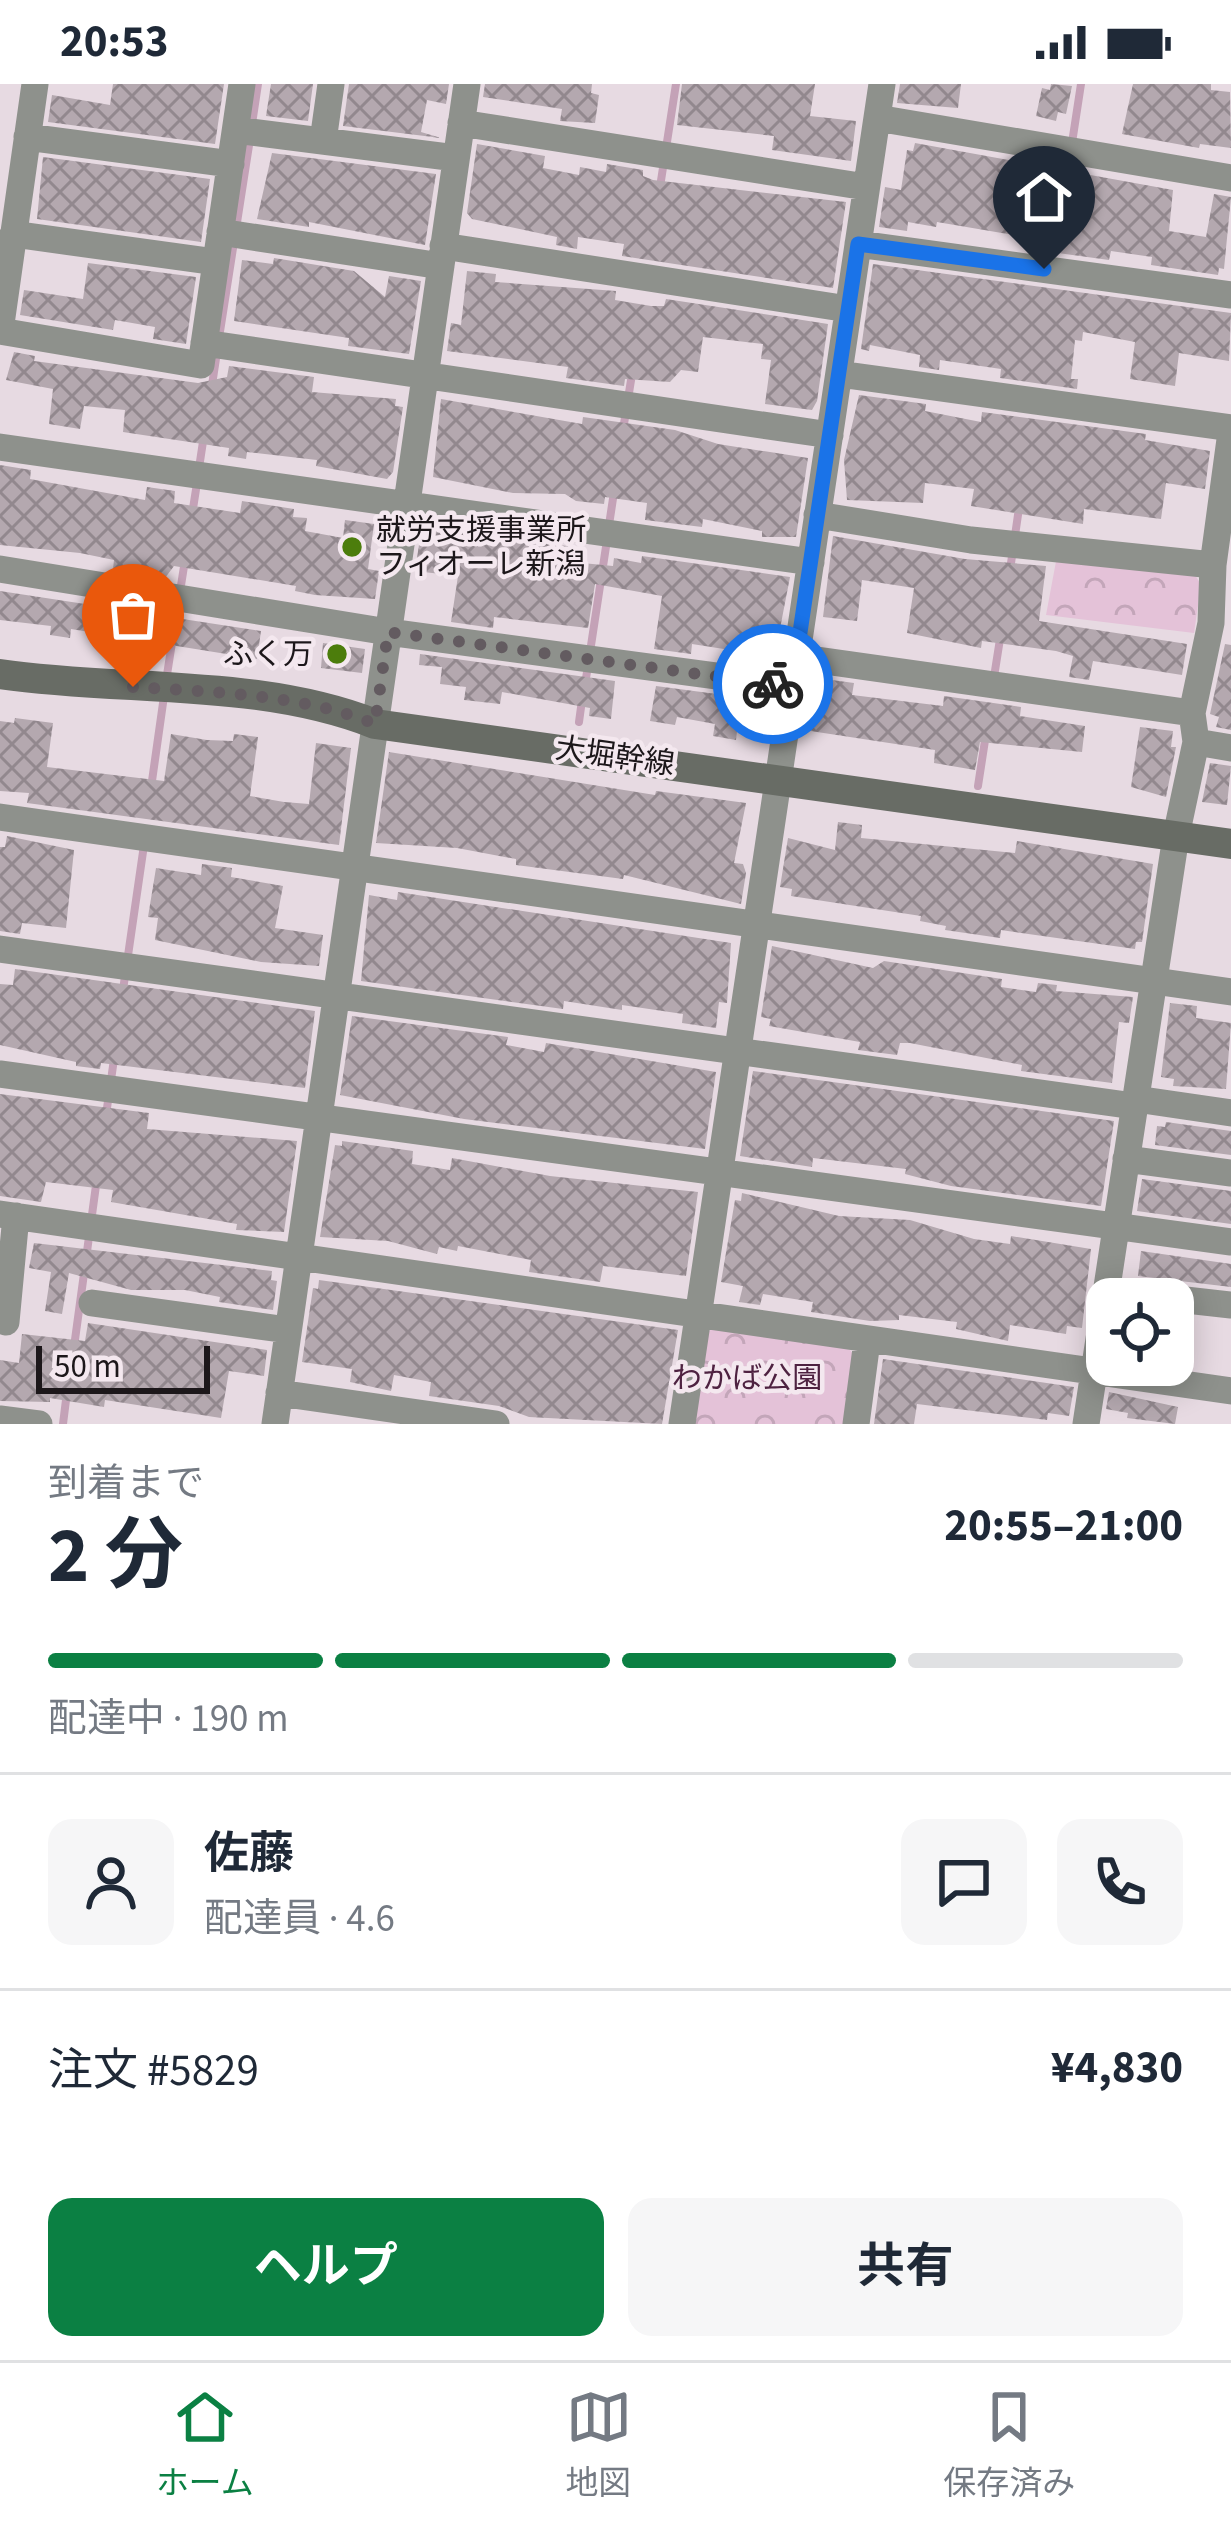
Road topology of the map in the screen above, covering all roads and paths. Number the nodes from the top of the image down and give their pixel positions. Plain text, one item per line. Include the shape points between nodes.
1 (35, 84) edge
2 (242, 84) edge
3 (331, 84) edge
4 (466, 84) edge
5 (882, 84) edge
6 (877, 118) junction
7 (461, 124) junction
8 (236, 130) junction
9 (27, 137) junction
10 (323, 141) junction
11 (456, 158) junction
12 (231, 164) junction
13 (1231, 178) edge
14 (866, 187) junction
15 (9, 191) edge
16 (220, 232) junction
17 (13, 234) junction
18 (858, 244) junction
19 (442, 256) junction
20 (216, 262) junction
21 (1231, 295) edge
22 (848, 309) junction
23 (0, 331) edge
24 (204, 343) junction
25 (838, 374) junction
26 (425, 376) junction
27 (1231, 430) edge
28 (830, 435) junction
29 (0, 446) edge
30 (1227, 502) edge
31 (407, 503) junction
32 (818, 514) junction
33 (811, 562) junction
34 (1213, 565) junction
35 (0, 569) edge
36 (1221, 624) edge
37 (388, 632) junction
38 (796, 657) junction
39 (0, 674) edge
40 (792, 686) junction
41 (1192, 713) junction
42 (375, 724) junction
43 (1196, 742) junction
44 (1231, 748) edge
45 (778, 779) junction
46 (0, 817) edge
47 (1176, 836) junction
48 (1231, 844) edge
49 (354, 868) junction
50 (757, 925) junction
51 (0, 949) edge
52 (1154, 981) junction
53 (1231, 992) edge
54 (336, 995) junction
55 (738, 1051) junction
56 (0, 1074) edge
57 (1135, 1103) junction
58 (1231, 1113) edge
59 (318, 1120) junction
60 (1126, 1159) junction
61 (1231, 1173) edge
62 (719, 1176) junction
63 (8, 1215) edge
64 (1116, 1227) junction
65 (1231, 1242) edge
66 (299, 1257) junction
67 (1108, 1278) edge
68 (1194, 1300) edge
69 (92, 1303) dead end
70 (1231, 1304) edge
71 (699, 1315) junction
72 (6, 1322) dead end
73 (288, 1330) junction
74 (867, 1341) junction
75 (1086, 1371) edge
76 (1092, 1386) edge
77 (1194, 1386) edge
78 (1231, 1391) edge
79 (279, 1393) junction
80 (0, 1419) edge
81 (39, 1424) edge
82 (275, 1424) edge
83 (496, 1424) edge
84 (682, 1424) edge
85 (856, 1424) edge
86 (1086, 1424) edge

1 - 9 street
2 - 8 street
3 - 10 street
4 - 7 street
5 - 6 street
6 - 13 street
6 - 14 street
7 - 11 street
7 - 14 street
8 - 10 street
8 - 12 street
9 - 12 street
9 - 15 street
10 - 11 street
11 - 19 street
12 - 16 street
14 - 18 street
15 - 17 street
16 - 19 street
16 - 20 street
17 - 20 street
17 - 23 street
18 - 21 street
18 - 22 street
19 - 22 street
19 - 26 street
20 - 24 street
22 - 25 street
23 - 24 street via 201,365
24 - 26 street
25 - 27 street
25 - 28 street
26 - 28 street
26 - 31 street
27 - 30 street
28 - 32 street
29 - 31 street
30 - 34 street
31 - 33 street
31 - 37 street
32 - 33 street
32 - 34 street via 971,540
33 - 38 street
34 - 36 street
35 - 37 street
36 - 41 street
37 - 40 street
37 - 42 street
38 - 40 street
38 - 41 street
39 - 42 street, 大堀幹線 via 222,693
40 - 45 street
41 - 43 street
42 - 45 street, 大堀幹線
42 - 49 street
43 - 44 street
43 - 47 street
45 - 47 street, 大堀幹線
45 - 50 street
46 - 49 street
47 - 48 street, 大堀幹線
47 - 52 street
49 - 50 street
49 - 54 street
50 - 52 street
50 - 55 street
51 - 54 street
52 - 53 street
52 - 57 street
54 - 55 street
54 - 59 street
55 - 57 street
55 - 62 street
56 - 59 street
57 - 58 street
57 - 60 street
59 - 62 street
59 - 66 street
60 - 61 street
60 - 64 street
62 - 64 street
62 - 71 street
63 - 66 street
63 - 72 street
64 - 65 street
64 - 67 street
66 - 71 street
66 - 73 street
68 - 70 street
69 - 73 street
71 - 74 street
71 - 84 street
73 - 79 street
74 - 75 street
74 - 85 street
76 - 86 street
77 - 78 street
79 - 82 street
79 - 83 street
80 - 81 street

